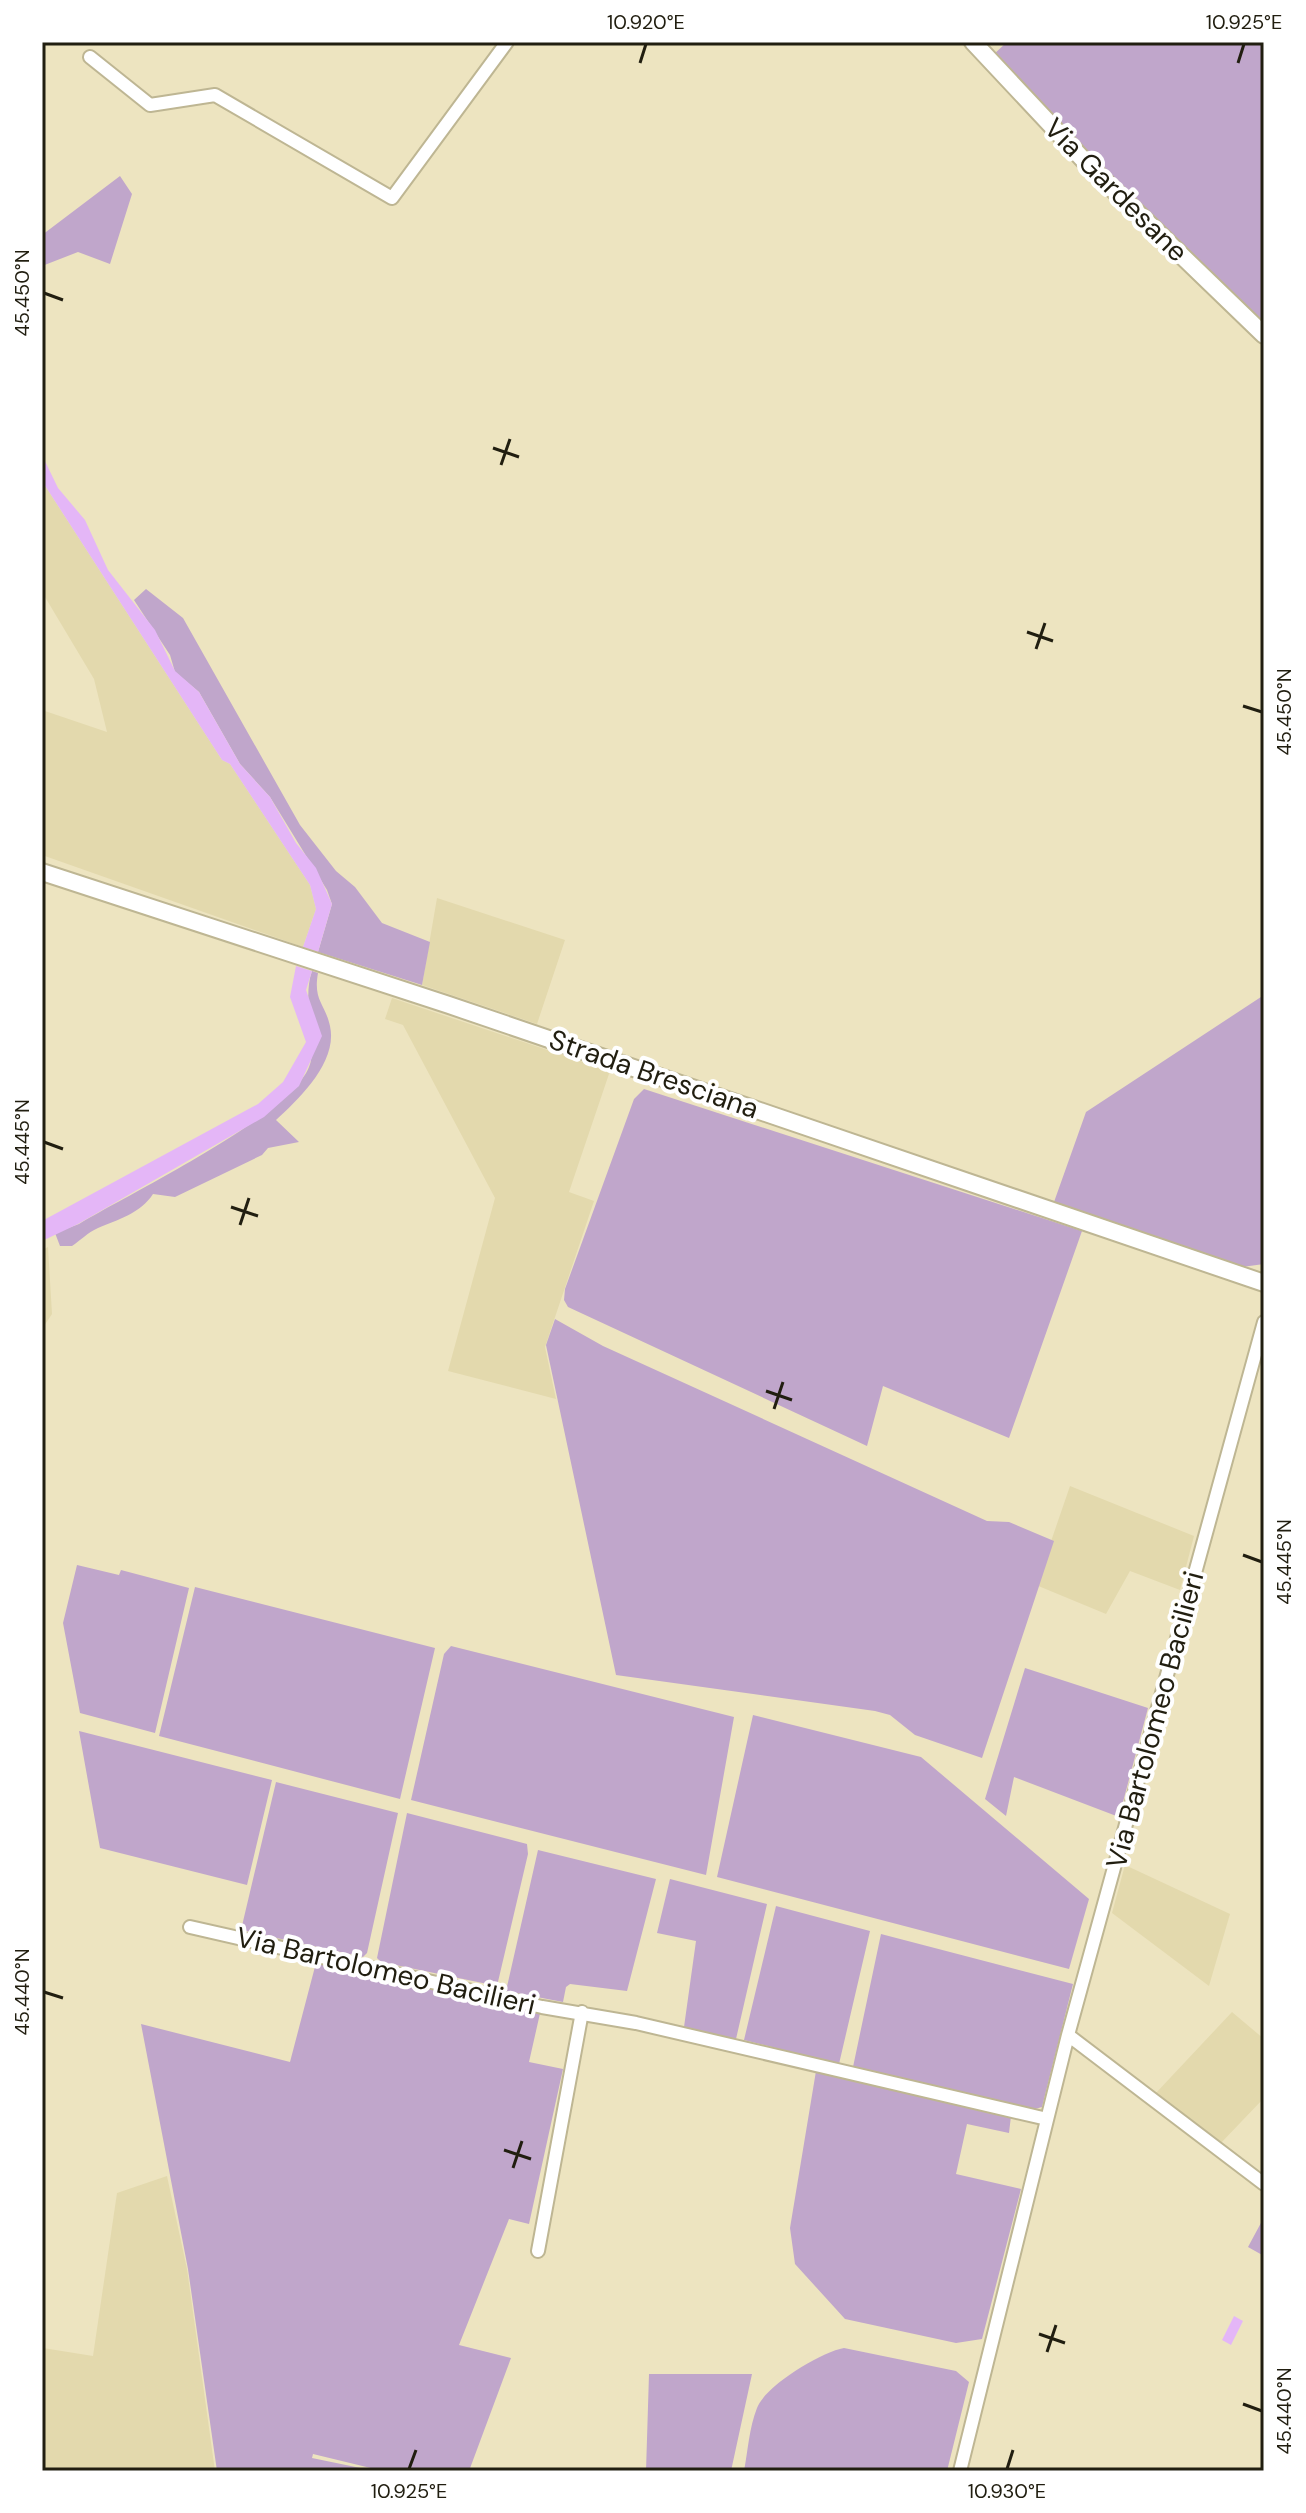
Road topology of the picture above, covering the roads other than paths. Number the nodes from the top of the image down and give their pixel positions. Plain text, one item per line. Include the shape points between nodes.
1 (507, 42) edge
2 (973, 42) edge
3 (90, 57) dead end
4 (1264, 335) edge
5 (42, 872) edge
6 (1264, 1283) edge
7 (1264, 1322) edge
8 (190, 1927) dead end
9 (582, 2012) junction
10 (1068, 2035) junction
11 (1047, 2119) junction
12 (1264, 2184) edge
13 (538, 2251) dead end
14 (960, 2471) edge

1 - 3 street via 392,198 215,95 150,105
2 - 4 main road, Via Gardesane via 1093,170
5 - 6 main road, Strada Bresciana
7 - 10 street, Via Bartolomeo Bacilieri
8 - 9 street, Via Bartolomeo Bacilieri
9 - 11 street, Via Bartolomeo Bacilieri
9 - 13 street
10 - 11 street, Via Bartolomeo Bacilieri
10 - 12 street
11 - 14 street, Via Bartolomeo Bacilieri

